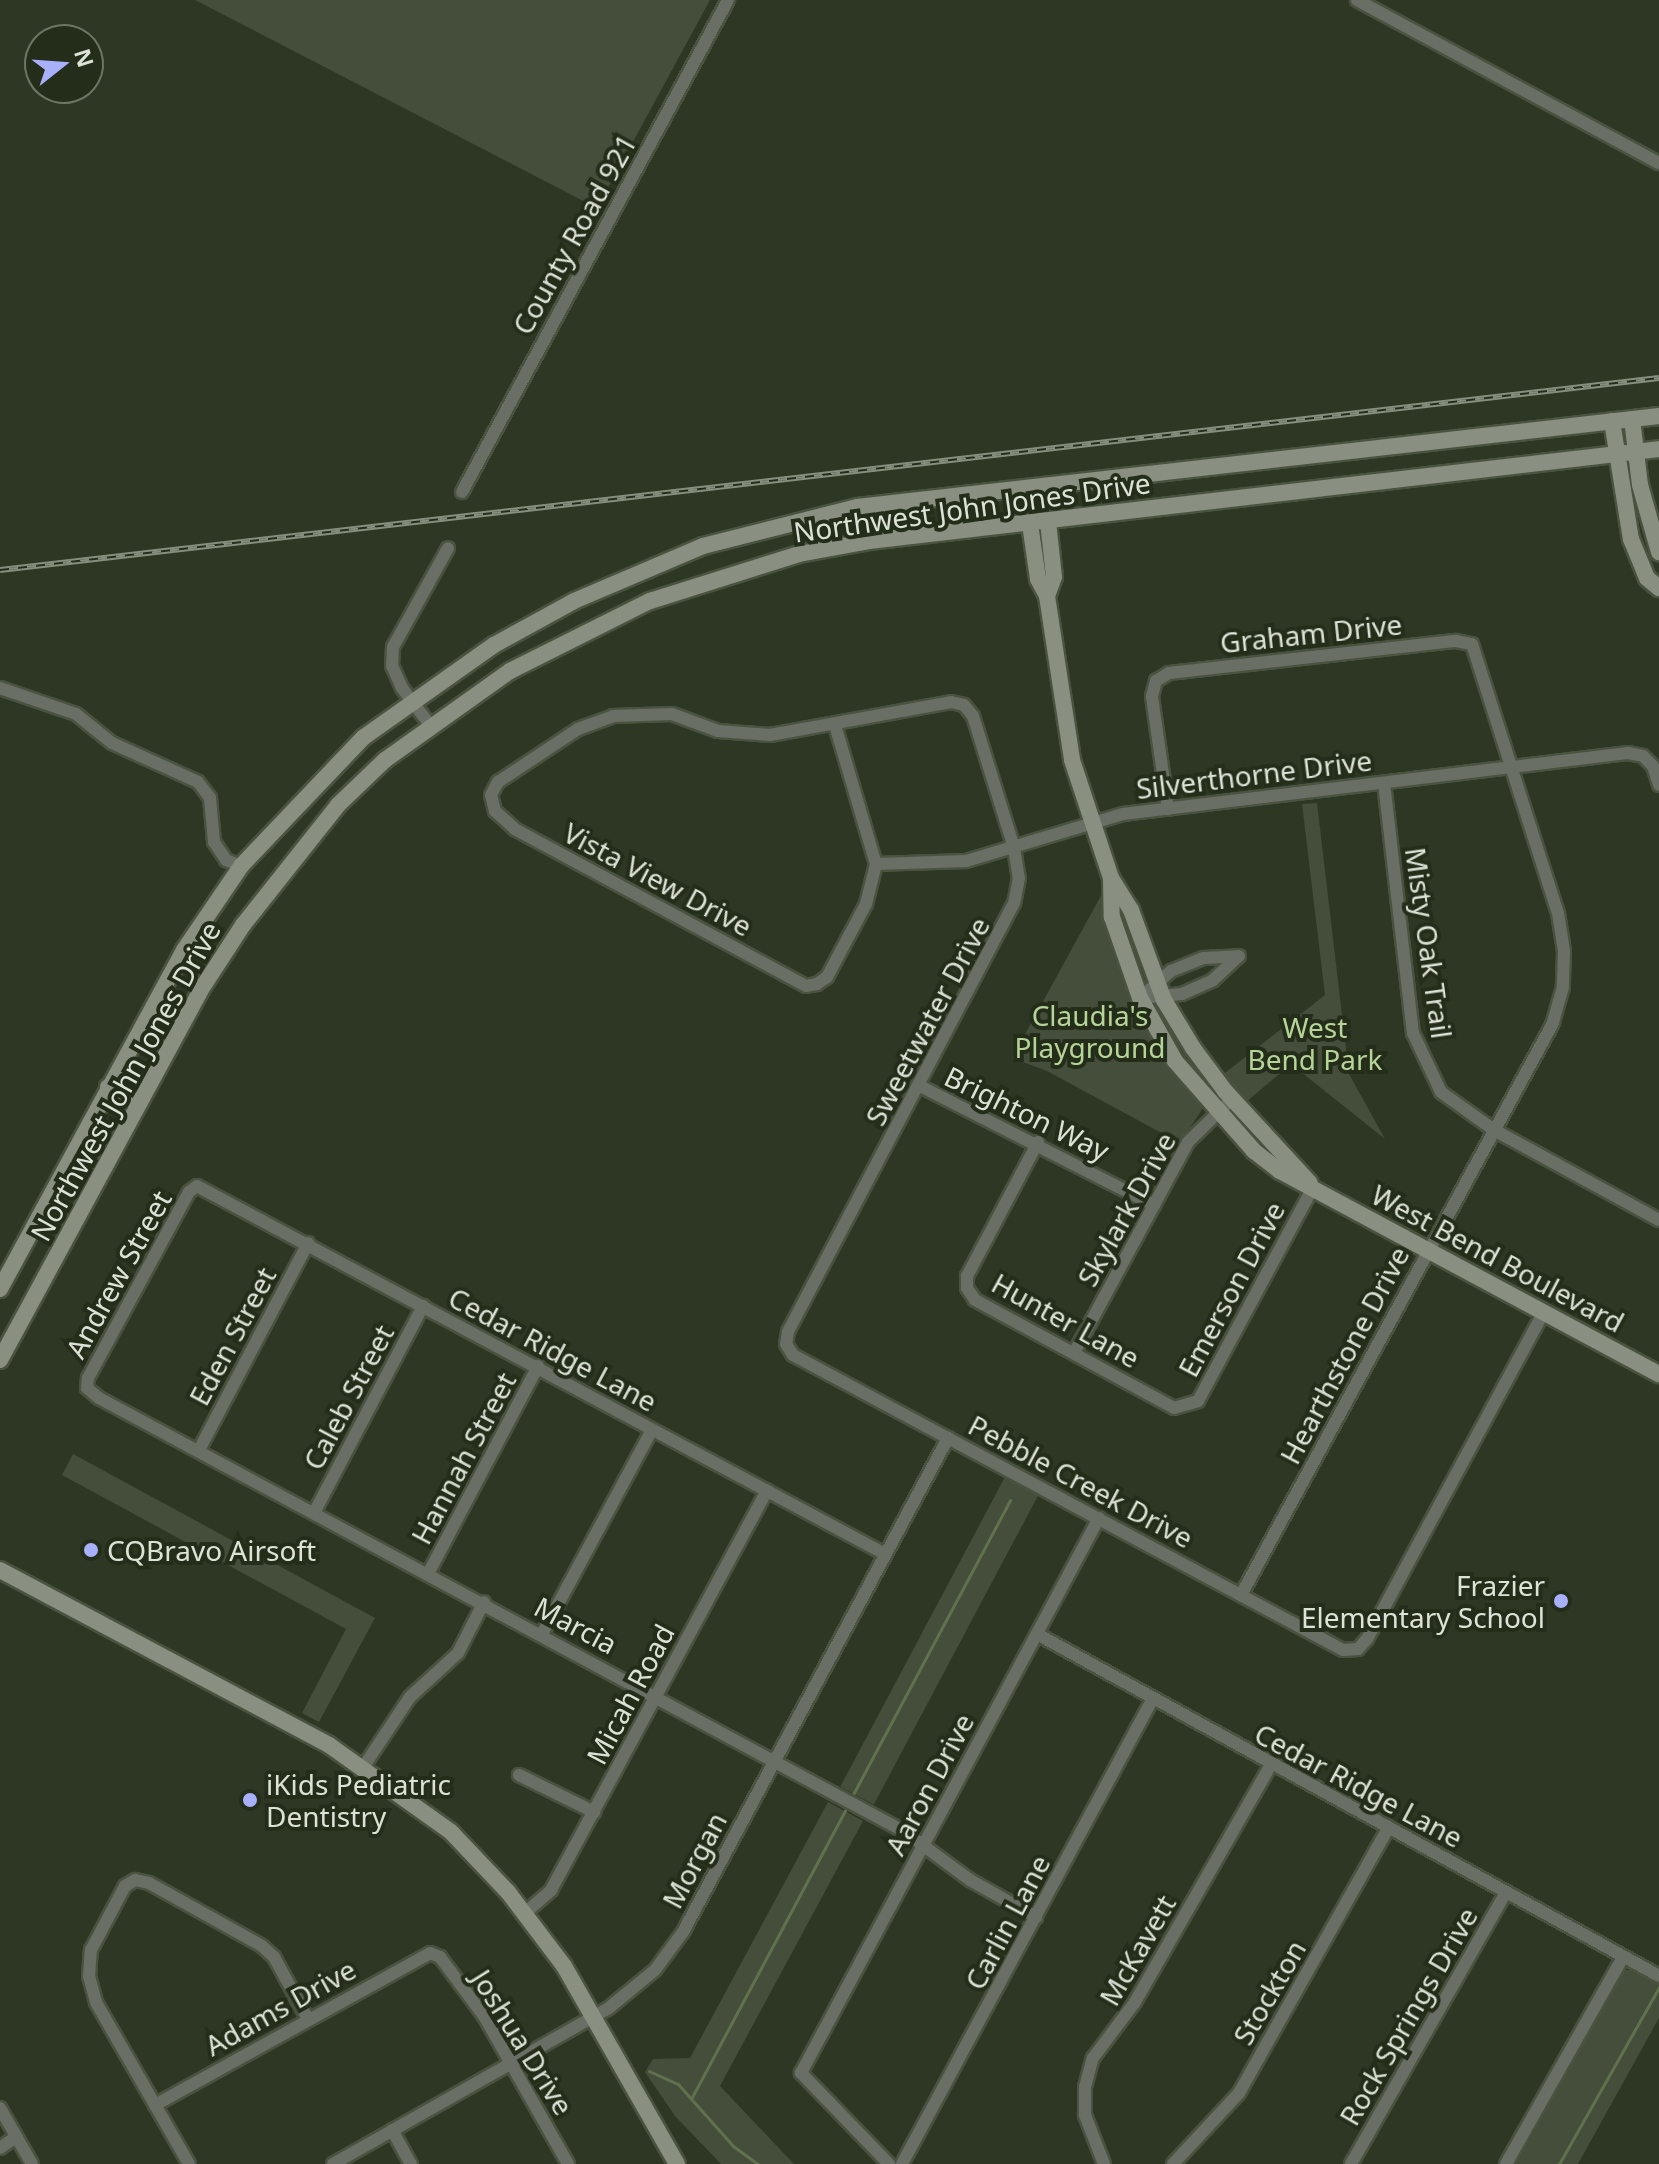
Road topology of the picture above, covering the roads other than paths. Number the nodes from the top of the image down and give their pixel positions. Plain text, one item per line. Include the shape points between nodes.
1 (728, 0) edge
2 (1357, 0) edge
3 (1659, 163) edge
4 (1659, 416) edge
5 (1632, 419) junction
6 (1612, 421) junction
7 (1659, 449) edge
8 (1636, 452) junction
9 (1616, 454) junction
10 (462, 492) dead end
11 (1048, 522) junction
12 (1030, 524) junction
13 (448, 548) dead end
14 (1659, 552) edge
15 (1659, 588) edge
16 (1047, 596) junction
17 (1472, 644) joint
18 (0, 688) edge
19 (413, 702) junction
20 (430, 725) junction
21 (835, 725) junction
22 (1513, 767) junction
23 (1384, 783) junction
24 (1659, 785) edge
25 (1168, 809) junction
26 (1092, 823) junction
27 (1014, 848) junction
28 (876, 864) junction
29 (241, 866) junction
30 (1111, 878) junction
31 (1157, 980) junction
32 (1140, 998) junction
33 (1164, 1000) junction
34 (920, 1086) junction
35 (108, 1087) junction
36 (1232, 1099) junction
37 (139, 1103) junction
38 (1215, 1112) junction
39 (1494, 1130) junction
40 (1038, 1142) junction
41 (197, 1186) joint
42 (1313, 1187) junction
43 (1154, 1205) junction
44 (1659, 1220) edge
45 (308, 1243) junction
46 (1428, 1250) junction
47 (0, 1289) edge
48 (423, 1306) junction
49 (1544, 1312) junction
50 (786, 1344) joint
51 (1074, 1353) junction
52 (0, 1360) edge
53 (538, 1366) junction
54 (1659, 1374) edge
55 (87, 1388) joint
56 (1186, 1408) joint
57 (652, 1430) junction
58 (948, 1438) junction
59 (199, 1450) junction
60 (767, 1491) junction
61 (315, 1511) junction
62 (1099, 1518) junction
63 (885, 1554) junction
64 (0, 1570) edge
65 (429, 1572) junction
66 (1241, 1595) junction
67 (484, 1602) junction
68 (542, 1634) junction
69 (1037, 1634) junction
70 (657, 1696) junction
71 (1152, 1700) junction
72 (774, 1760) junction
73 (1271, 1765) junction
74 (364, 1766) junction
75 (519, 1775) dead end
76 (594, 1812) junction
77 (1388, 1829) junction
78 (923, 1845) junction
79 (1506, 1892) junction
80 (525, 1913) junction
81 (1036, 1917) junction
82 (430, 1953) joint
83 (1623, 1957) junction
84 (1656, 1974) edge
85 (594, 2016) junction
86 (308, 2019) junction
87 (511, 2063) junction
88 (155, 2105) junction
89 (0, 2108) edge
90 (392, 2130) junction
91 (16, 2137) junction
92 (0, 2148) edge
93 (32, 2164) edge
94 (189, 2164) edge
95 (333, 2164) edge
96 (411, 2164) edge
97 (568, 2164) edge
98 (677, 2164) edge
99 (889, 2164) edge
100 (902, 2164) edge
101 (1104, 2164) edge
102 (1173, 2164) edge
103 (1351, 2164) edge
104 (1506, 2164) edge

1 - 10 street, County Road 921
2 - 3 street
4 - 5 main road, Northwest John Jones Drive
5 - 6 main road, Northwest John Jones Drive
5 - 8 main road
6 - 9 main road
6 - 19 main road, Northwest John Jones Drive via 857,507 789,522 703,546 574,601 494,645
7 - 8 main road, Northwest John Jones Drive
8 - 9 main road, Northwest John Jones Drive
8 - 14 main road
9 - 11 main road, Northwest John Jones Drive
9 - 15 main road via 1631,539 1647,578
11 - 12 main road, Northwest John Jones Drive
11 - 16 main road, West Bend Boulevard via 1054,577
12 - 16 main road, West Bend Boulevard via 1038,579
12 - 20 main road, Northwest John Jones Drive via 869,541 717,577 587,629 510,671
13 - 19 street via 393,647 392,666
16 - 26 main road, West Bend Boulevard via 1062,709
17 - 22 street, Hearthstone Drive
17 - 25 street, Graham Drive via 1456,641 1184,671 1156,681 1152,696
18 - 29 street via 76,714 112,743 198,782 210,798 214,842 226,860
19 - 20 street
19 - 29 main road, Northwest John Jones Drive via 317,781
20 - 37 main road, Northwest John Jones Drive via 338,805 279,877 204,985
21 - 27 street, Sweetwater Drive via 951,702 964,705 973,716
21 - 28 street
21 - 28 street, Vista View Drive via 743,734 672,714 613,716 578,729 498,782 491,795 495,811 515,829 806,986 827,977 866,904
22 - 23 street, Silverthorne Drive
22 - 24 street, Silverthorne Drive via 1643,756
22 - 39 street, Hearthstone Drive via 1558,913 1563,987 1553,1023
23 - 25 street, Silverthorne Drive
23 - 39 street, Misty Oak Trail via 1413,1033 1441,1092
25 - 26 street, Silverthorne Drive
26 - 27 street, Silverthorne Drive
26 - 30 main road, West Bend Boulevard
27 - 28 street, Silverthorne Drive via 966,861
27 - 34 street, Sweetwater Drive via 1019,878 1004,929
29 - 35 main road, Northwest John Jones Drive via 184,950
30 - 31 main road, West Bend Boulevard via 1131,910
30 - 32 main road, West Bend Boulevard via 1112,917
31 - 32 street
31 - 33 main road, West Bend Boulevard
31 - 33 street via 1204,958 1239,956 1213,980
32 - 33 street
32 - 38 main road, West Bend Boulevard via 1175,1061
33 - 36 main road, West Bend Boulevard
34 - 40 street, Brighton Way via 981,1122
34 - 50 street, Sweetwater Drive
35 - 37 main road
35 - 47 main road, Northwest John Jones Drive
36 - 38 street, Skylark Drive
36 - 42 main road, West Bend Boulevard
37 - 52 main road, Northwest John Jones Drive
38 - 42 main road, West Bend Boulevard via 1267,1161
38 - 43 street, Skylark Drive via 1188,1142
39 - 44 street, Misty Oak Trail
39 - 46 street, Hearthstone Drive
40 - 43 street, Brighton Way
40 - 51 street, Hunter Lane via 967,1276 967,1288 975,1300
41 - 45 street, Cedar Ridge Lane
41 - 55 street, Andrew Street via 174,1219
42 - 46 main road, West Bend Boulevard
42 - 56 street, Emerson Drive via 1198,1401
43 - 51 street, Skylark Drive
45 - 48 street, Cedar Ridge Lane
45 - 59 street, Eden Street
46 - 49 main road, West Bend Boulevard
46 - 66 street, Hearthstone Drive
48 - 53 street, Cedar Ridge Lane
48 - 61 street, Caleb Street
49 - 54 main road, West Bend Boulevard
49 - 66 street, Pebble Creek Drive via 1358,1649 1343,1650
50 - 58 street, Pebble Creek Drive via 793,1355
51 - 56 street, Hunter Lane via 1174,1408
53 - 57 street, Cedar Ridge Lane
53 - 65 street, Hannah Street
55 - 59 street, Marcia
57 - 60 street, Cedar Ridge Lane
57 - 68 street
58 - 62 street, Pebble Creek Drive
58 - 63 street, Morgan
59 - 61 street, Marcia
60 - 63 street, Cedar Ridge Lane
60 - 70 street, Micah Road
61 - 65 street, Marcia
62 - 66 street, Pebble Creek Drive
62 - 69 street, Aaron Drive
63 - 72 street, Morgan
64 - 74 main road
65 - 67 street, Marcia
67 - 68 street, Marcia
67 - 74 street via 458,1653 410,1697
68 - 70 street, Marcia
69 - 71 street, Cedar Ridge Lane
69 - 78 street, Aaron Drive
70 - 72 street, Marcia
70 - 76 street, Micah Road
71 - 73 street, Cedar Ridge Lane
71 - 81 street, Carlin Lane
72 - 78 street, Marcia
72 - 85 street, Morgan via 683,1932 655,1970
73 - 77 street, Cedar Ridge Lane
73 - 101 street, McKavett via 1135,2002 1093,2058 1085,2115
74 - 80 main road via 451,1832
75 - 76 street
76 - 80 street, Micah Road via 551,1890
77 - 79 street, Cedar Ridge Lane
77 - 102 street, Stockton via 1239,2093
78 - 81 street, Marcia via 970,1880
78 - 99 street, Aaron Drive via 801,2073
79 - 83 street, Cedar Ridge Lane
79 - 103 street, Rock Springs Drive
80 - 85 main road
81 - 100 street, Carlin Lane
82 - 86 street, Adams Drive
82 - 87 street, Joshua Drive via 440,1957
83 - 84 street, Cedar Ridge Lane
83 - 104 street
85 - 87 street, Morgan
85 - 98 main road
86 - 88 street, Adams Drive
86 - 88 street via 274,1957 262,1946 135,1880 125,1886 91,1950 89,1976 96,2002
87 - 90 street, Morgan
87 - 97 street, Joshua Drive
88 - 94 street
89 - 91 street
90 - 95 street, Morgan
90 - 96 street
91 - 92 street
91 - 93 street

